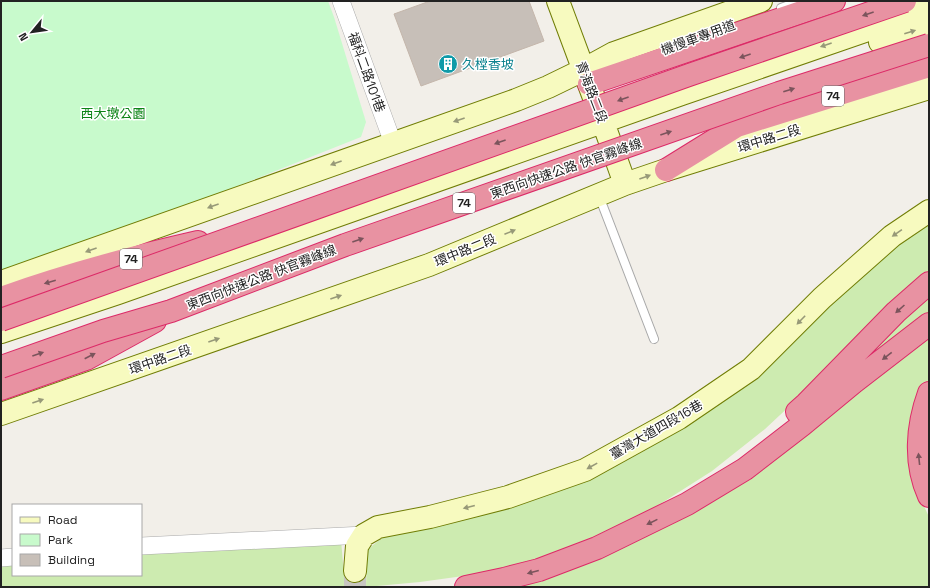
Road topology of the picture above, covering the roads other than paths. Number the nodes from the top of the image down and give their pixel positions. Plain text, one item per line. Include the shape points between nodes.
1 (341, 1) edge
2 (558, 1) edge
3 (800, 1) edge
4 (834, 1) edge
5 (905, 1) edge
6 (766, 6) edge
7 (929, 9) edge
8 (929, 26) edge
9 (929, 45) edge
10 (624, 59) dead end
11 (929, 66) edge
12 (589, 73) junction
13 (929, 88) edge
14 (845, 101) dead end
15 (605, 128) junction
16 (741, 131) junction
17 (393, 143) junction
18 (666, 170) junction
19 (625, 184) junction
20 (599, 195) junction
21 (929, 211) edge
22 (264, 226) junction
23 (1, 282) edge
24 (929, 284) edge
25 (1, 298) edge
26 (171, 311) junction
27 (1, 320) edge
28 (929, 324) edge
29 (1, 332) edge
30 (654, 339) dead end
31 (1, 344) edge
32 (1, 367) edge
33 (1, 389) edge
34 (929, 393) edge
35 (1, 414) edge
36 (929, 496) edge
37 (687, 504) junction
38 (364, 535) junction
39 (142, 546) edge
40 (12, 557) edge
41 (1, 558) edge
42 (355, 571) tunnel mouth
43 (466, 587) edge

1 - 17 street, 福科二路101巷
2 - 12 street, 青海路二段
3 - 6 lane
4 - 12 highway via 754,29
5 -> 22 highway, 74, bridge
6 - 12 street via 614,53
7 -> 15 street
15 -> 8 street via 689,105
26 -> 9 highway, 東西向快速公路 快官霧峰線 / 74, bridge via 345,245 780,93
10 - 12 lane
11 - 16 highway, 74
12 - 15 street, 青海路二段
12 -> 17 street
13 - 18 street, 環中路二段
14 - 16 lane
15 - 19 street, 青海路二段
15 - 29 street
15 - 31 street
16 - 18 highway, 74
17 -> 23 street
19 -> 18 street, 環中路二段
19 - 20 street, 環中路二段
20 - 30 lane
35 -> 20 street, 環中路二段 via 429,265
21 -> 38 street, 臺灣大道四段16巷 via 892,236 827,294 751,369 679,418 585,470 508,497 378,527
22 -> 25 highway, 74, bridge via 154,252
22 - 27 highway, 74, bridge
24 -> 37 highway via 896,312 806,404
32 -> 26 highway, 東西向快速公路 快官霧峰線 / 74, bridge via 103,331
33 -> 26 highway, 74, bridge via 86,358
28 -> 37 highway via 745,469
36 -> 34 highway via 922,475 918,441
37 -> 43 highway via 597,548 539,570
38 - 39 street
38 - 42 street via 358,546
40 - 41 street

